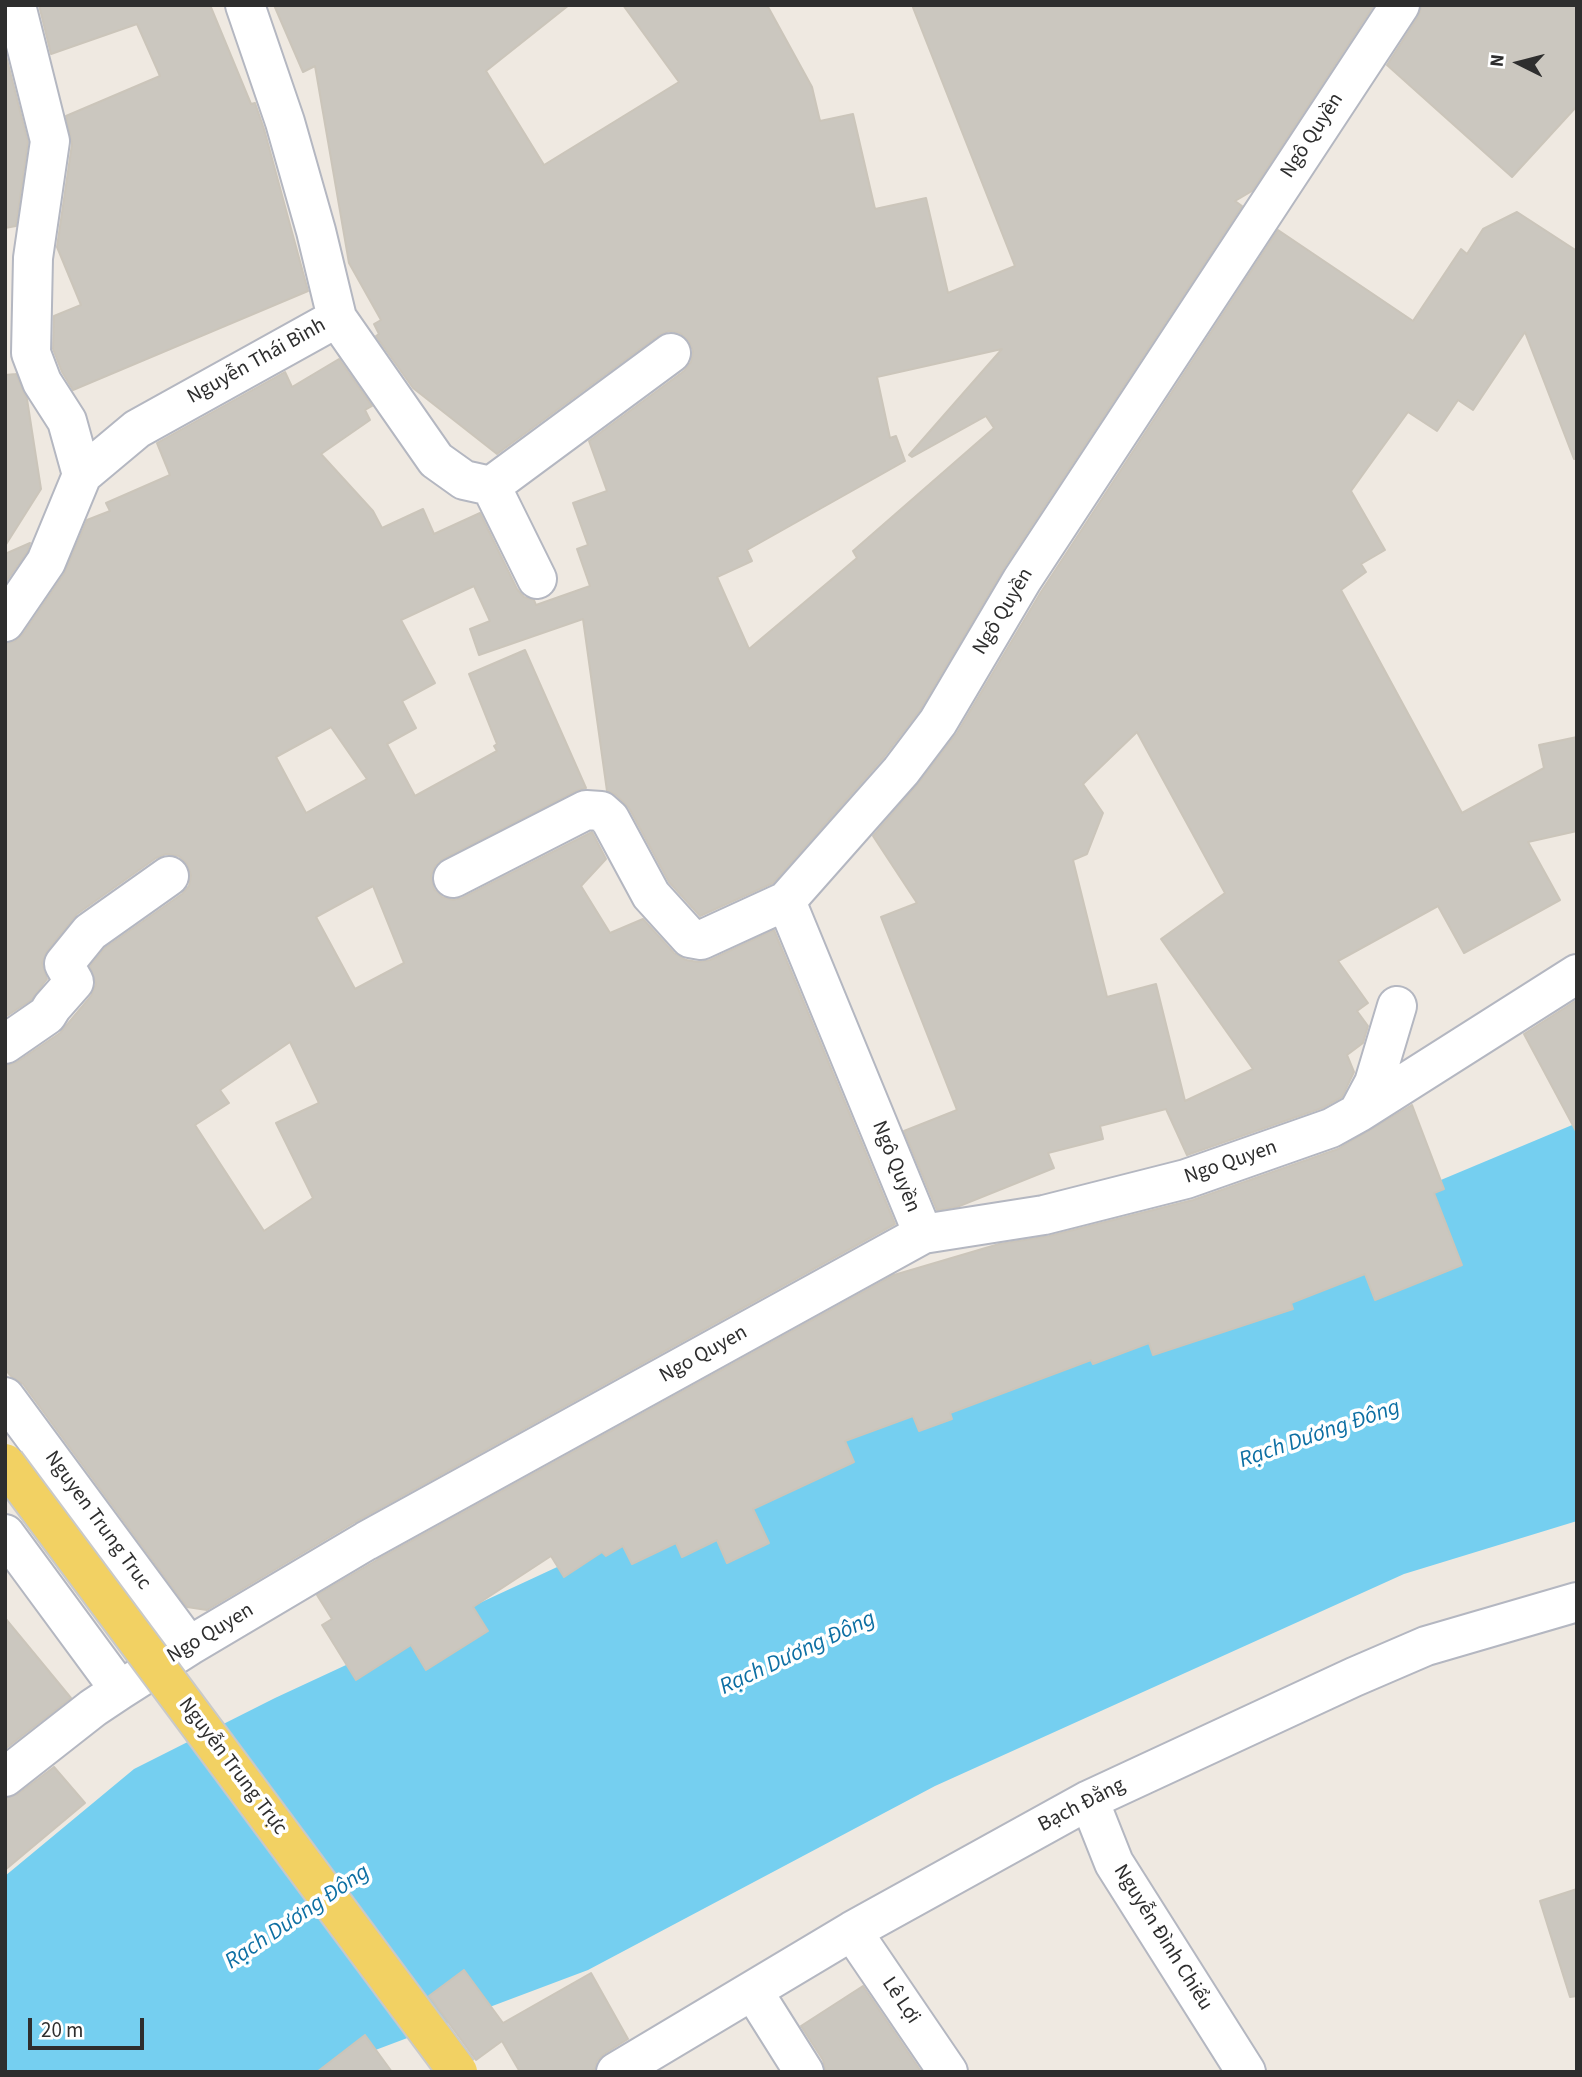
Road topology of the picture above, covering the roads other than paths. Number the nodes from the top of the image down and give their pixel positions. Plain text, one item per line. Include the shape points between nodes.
1 (16, 5) edge
2 (245, 5) edge
3 (1400, 5) edge
4 (5, 258) edge
5 (32, 294) junction
6 (337, 318) junction
7 (671, 353) dead end
8 (82, 475) junction
9 (491, 486) junction
10 (537, 579) dead end
11 (5, 622) edge
12 (169, 876) dead end
13 (453, 878) dead end
14 (786, 901) junction
15 (1577, 974) edge
16 (1397, 1006) dead end
17 (5, 1044) edge
18 (1358, 1113) junction
19 (923, 1234) junction
20 (5, 1397) edge
21 (5, 1463) edge
22 (5, 1534) edge
23 (1577, 1602) edge
24 (189, 1646) junction
25 (120, 1690) junction
26 (5, 1777) edge
27 (1089, 1800) junction
28 (852, 1931) junction
29 (753, 1991) junction
30 (458, 2072) edge
31 (615, 2072) edge
32 (804, 2072) edge
33 (948, 2072) edge
34 (1246, 2072) edge

1 - 5 street via 50,141
2 - 6 street, Nguyễn Thái Bình via 285,122
3 - 14 street, Ngô Quyền via 1022,580 939,722
4 - 5 street
5 - 8 street via 31,353 42,382 67,421
6 - 8 street, Nguyễn Thái Bình via 136,429
6 - 9 street via 436,460 464,480
7 - 9 street
8 - 11 street, Nguyễn Thái Bình via 46,562
9 - 10 street
12 - 17 street via 90,932 64,964 74,982 47,1015
13 - 14 street via 586,810 601,811 610,819 651,895 690,938 701,940
14 - 19 street, Ngô Quyền
15 - 18 street, Ngo Quyen
16 - 18 street via 1374,1083
18 - 19 street, Ngo Quyen via 1331,1128 1186,1179 1044,1215
19 - 24 street, Ngo Quyen via 366,1541
20 - 24 street, Nguyen Trung Truc
21 - 30 main road, Nguyễn Trung Trực, bridge
22 - 25 street
23 - 27 street, Bạch Đằng via 1426,1646
24 - 25 street, Ngo Quyen
25 - 26 street, Ngo Quyen
27 - 28 street, Bạch Đằng
27 - 34 street, Nguyễn Đình Chiểu via 1114,1863
28 - 29 street, Bạch Đằng
28 - 33 street, Lê Lợi
29 - 31 street, Bạch Đằng
29 - 32 street

